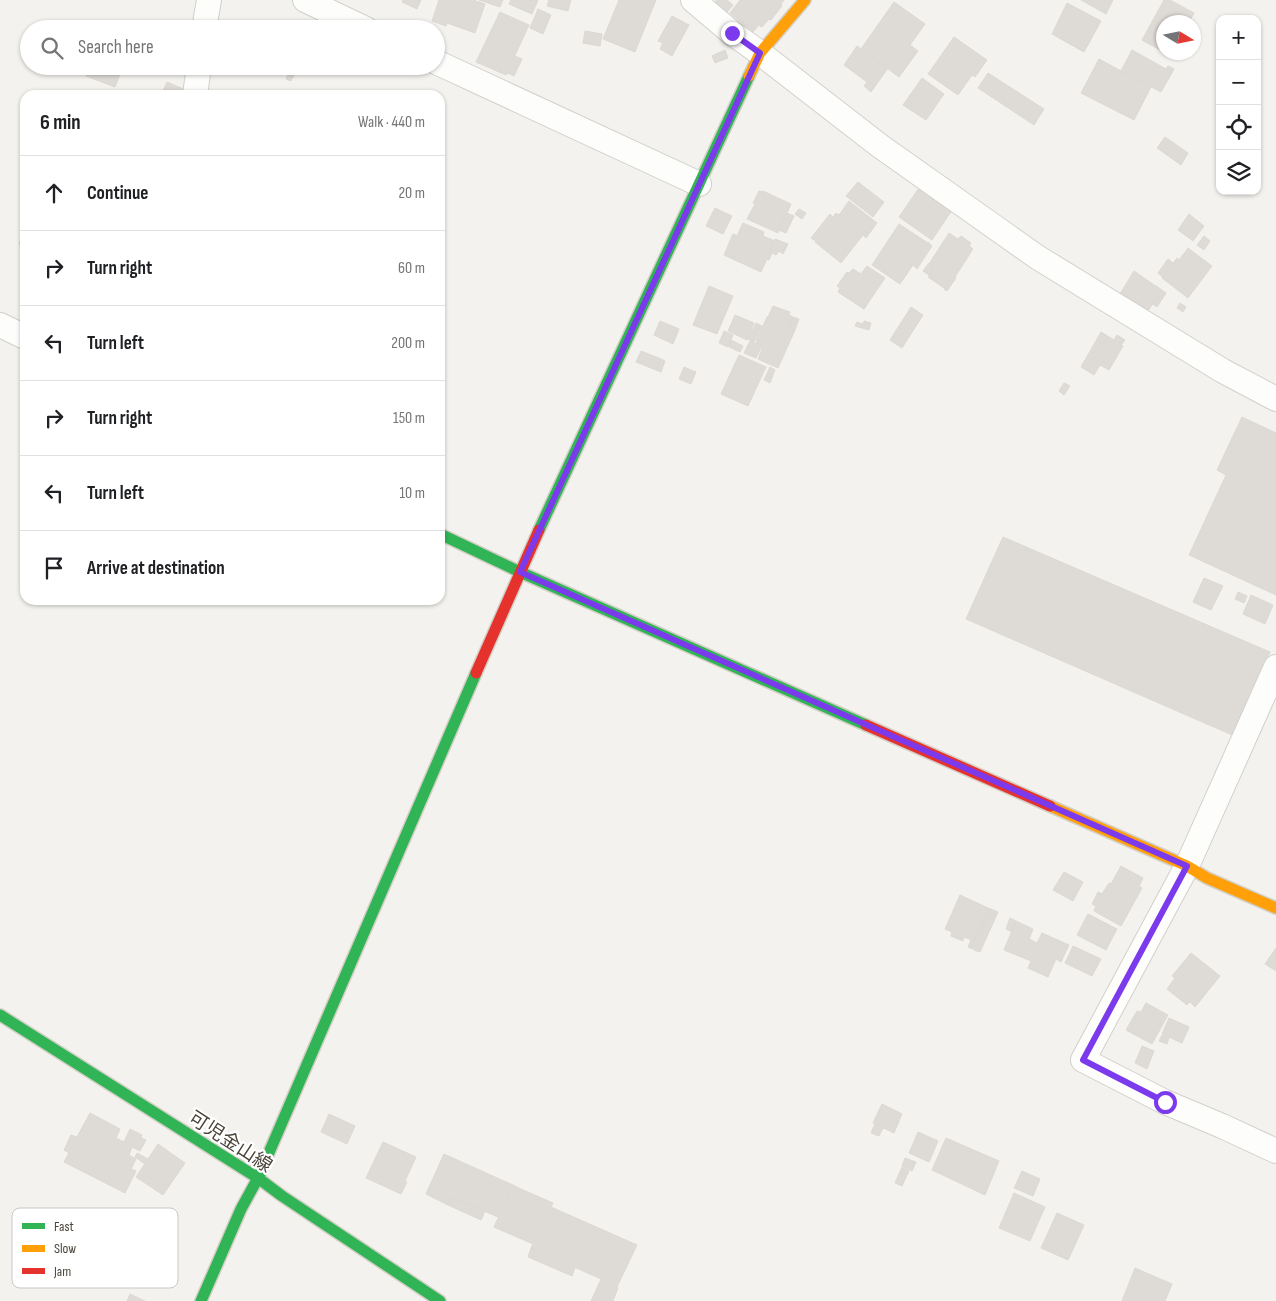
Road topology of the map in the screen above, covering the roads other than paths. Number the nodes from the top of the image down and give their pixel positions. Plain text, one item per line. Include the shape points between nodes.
1 (209, 0) edge
2 (304, 0) edge
3 (693, 0) edge
4 (805, 0) edge
5 (206, 20) edge
6 (347, 20) edge
7 (760, 53) junction
8 (445, 66) edge
9 (198, 75) edge
10 (196, 90) edge
11 (699, 184) junction
12 (0, 325) edge
13 (20, 335) edge
14 (1276, 399) edge
15 (445, 536) edge
16 (520, 572) junction
17 (1276, 666) edge
18 (1187, 866) junction
19 (1276, 908) edge
20 (0, 1015) edge
21 (1276, 1151) edge
22 (258, 1178) junction
23 (202, 1301) edge
24 (440, 1301) edge

1 - 5 street
2 - 6 street
3 - 7 street
4 - 7 street
7 - 11 street
7 - 14 street via 880,146 1037,256 1223,372
8 - 11 street
9 - 10 street
11 - 16 street
12 - 13 street
15 - 16 street
16 - 18 street
16 - 22 street
17 - 18 street
18 - 19 street via 1206,878
18 - 21 street via 1083,1060 1165,1102
20 - 22 street, 可児金山線
22 - 23 street
22 - 24 street, 可児金山線

